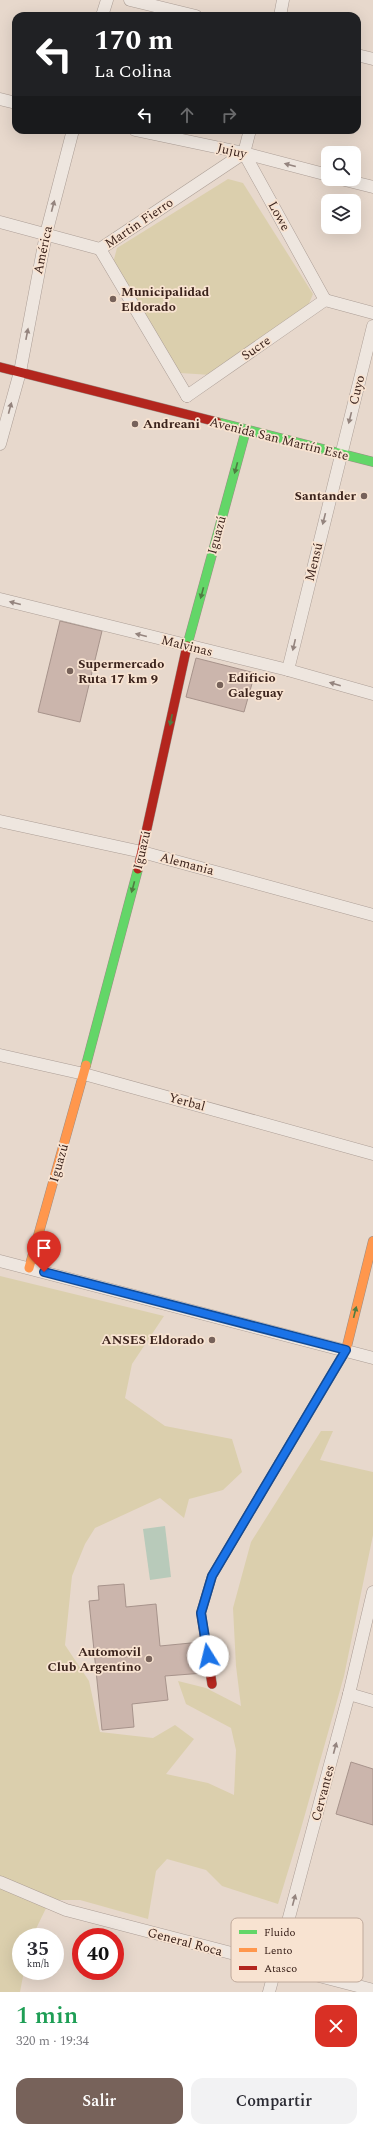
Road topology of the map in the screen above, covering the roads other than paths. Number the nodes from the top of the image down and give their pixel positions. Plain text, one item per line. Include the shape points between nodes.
1 (107, 0) edge
2 (130, 0) edge
3 (283, 0) edge
4 (103, 12) edge
5 (180, 12) edge
6 (281, 12) edge
7 (361, 56) edge
8 (373, 59) edge
9 (0, 99) edge
10 (12, 102) edge
11 (72, 134) edge
12 (154, 134) edge
13 (249, 134) edge
14 (244, 153) junction
15 (321, 174) edge
16 (361, 184) edge
17 (373, 187) edge
18 (0, 222) edge
19 (46, 234) junction
20 (100, 249) junction
21 (325, 300) junction
22 (373, 312) edge
23 (373, 326) edge
24 (0, 367) edge
25 (20, 372) junction
26 (187, 396) junction
27 (183, 414) junction
28 (246, 430) junction
29 (0, 444) edge
30 (340, 454) junction
31 (373, 462) edge
32 (0, 599) edge
33 (187, 647) junction
34 (288, 670) junction
35 (373, 694) edge
36 (0, 821) edge
37 (142, 852) junction
38 (373, 915) edge
39 (0, 1055) edge
40 (84, 1074) junction
41 (373, 1154) edge
42 (373, 1241) edge
43 (0, 1261) edge
44 (29, 1268) junction
45 (346, 1350) junction
46 (373, 1358) edge
47 (373, 1592) edge
48 (212, 1684) dead end
49 (349, 1694) junction
50 (373, 1701) edge
51 (0, 1883) edge
52 (289, 1918) edge
53 (231, 1954) edge
54 (272, 1982) edge
55 (341, 1982) edge
56 (373, 1990) edge
57 (269, 1992) edge

1 - 4 street
2 - 5 street
3 - 6 street
7 - 8 street
9 - 10 street
19 -> 11 street, América
12 - 14 street, Jujuy
13 - 14 street
15 -> 14 street, Jujuy
14 - 20 street, Martin Fierro
14 - 21 street, Lowe
16 - 17 street
18 - 19 street, Martin Fierro
19 - 20 street, Martin Fierro
25 -> 19 street, América
20 - 26 street
21 - 22 street
21 - 26 street, Sucre
23 -> 30 street, Cuyo
24 - 25 street, Avenida San Martín Este
25 - 27 street, Avenida San Martín Este
29 -> 25 street, América
26 - 27 street
27 - 28 street, Avenida San Martín Este
28 - 30 street, Avenida San Martín Este
28 -> 33 street, Iguazú
30 - 31 street, Avenida San Martín Este
30 -> 34 street, Mensú
33 -> 32 street, Malvinas
33 - 34 street, Malvinas
33 -> 37 street, Iguazú
35 -> 34 street, Malvinas
36 - 37 street, Alemania
37 - 38 street, Alemania
37 -> 40 street, Iguazú
39 - 40 street, Yerbal
40 - 41 street, Yerbal
40 - 44 street, Iguazú
45 -> 42 street
43 - 44 street
44 - 45 street
45 - 46 street
45 - 48 street via 212,1576 201,1613
47 - 49 street, Cervantes
49 - 50 street
52 -> 49 street, Cervantes
51 - 53 street, General Roca via 66,1910
54 - 57 street, Cervantes
55 - 56 street, General Roca

